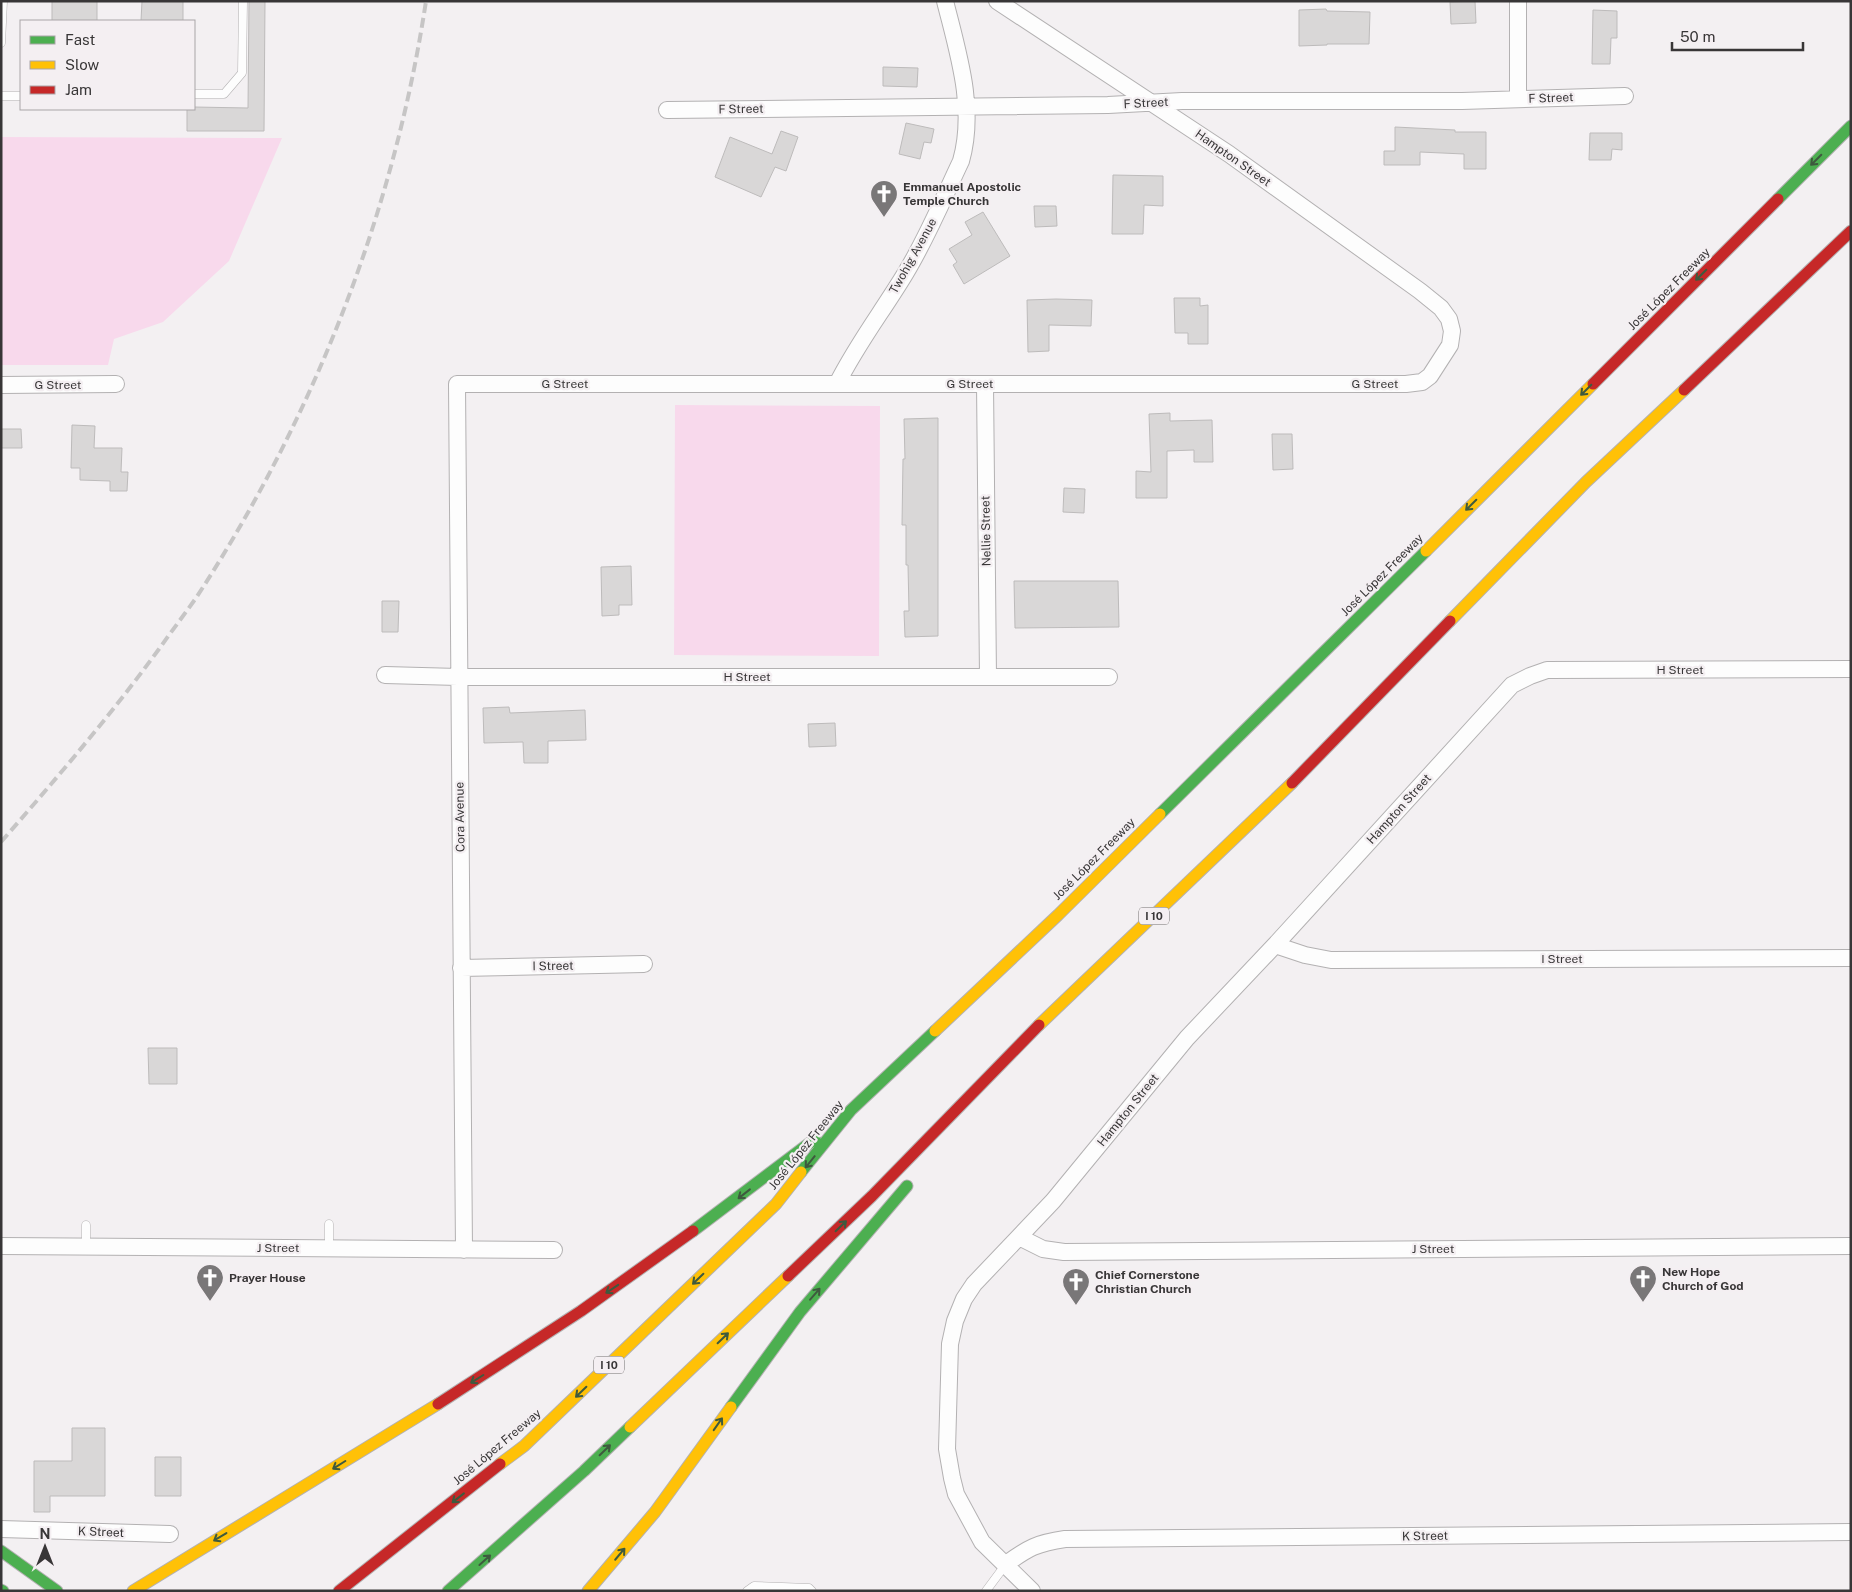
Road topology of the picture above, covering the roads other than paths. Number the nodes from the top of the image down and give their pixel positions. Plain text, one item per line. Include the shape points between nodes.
1 (3, 1) edge
2 (243, 1) edge
3 (945, 1) edge
4 (997, 1) edge
5 (1518, 1) edge
6 (1, 43) edge
7 (195, 94) edge
8 (1, 96) edge
9 (20, 96) edge
10 (1625, 96) dead end
11 (1518, 98) junction
12 (1151, 102) junction
13 (967, 106) junction
14 (667, 110) dead end
15 (1851, 126) edge
16 (1851, 231) edge
17 (1452, 331) joint
18 (116, 384) dead end
19 (457, 384) joint
20 (837, 384) junction
21 (985, 384) junction
22 (1, 385) edge
23 (1851, 669) edge
24 (385, 675) dead end
25 (458, 677) junction
26 (988, 677) junction
27 (1109, 677) dead end
28 (1512, 685) joint
29 (1275, 945) junction
30 (1851, 958) edge
31 (644, 964) dead end
32 (461, 968) junction
33 (998, 1066) junction
34 (851, 1110) junction
35 (947, 1136) dead end
36 (912, 1180) dead end
37 (330, 1224) dead end
38 (86, 1225) dead end
39 (1019, 1237) junction
40 (1, 1246) edge
41 (1851, 1246) edge
42 (86, 1247) junction
43 (330, 1249) junction
44 (464, 1250) junction
45 (554, 1250) dead end
46 (1, 1529) edge
47 (1851, 1532) edge
48 (170, 1534) dead end
49 (1, 1551) edge
50 (1006, 1564) junction
51 (57, 1591) edge
52 (133, 1591) edge
53 (339, 1591) edge
54 (448, 1591) edge
55 (588, 1591) edge
56 (747, 1591) edge
57 (812, 1591) edge
58 (986, 1591) edge
59 (1032, 1591) edge

1 - 6 lane
2 - 7 lane via 242,73 224,94
3 - 13 street, Twohig Avenue
4 - 12 street, Hampton Street
5 - 11 street
8 - 9 lane
10 - 11 street, F Street
11 - 12 street, F Street
12 - 13 street, F Street
12 - 17 street, Hampton Street via 1229,154 1420,292 1441,308
13 - 14 street, F Street
13 - 20 street, Twohig Avenue via 961,161 921,245
15 -> 34 main road, José López Freeway / I 10 via 1058,915
16 - 33 main road, I 10 via 1586,482 1278,797
17 - 21 street, G Street via 1450,345 1430,376 1422,382 1406,384
18 - 22 street, G Street
19 - 20 street, G Street
19 - 25 street, Cora Avenue
20 - 21 street, G Street
21 - 26 street, Nellie Street
23 - 28 street, H Street via 1547,670
24 - 25 street, H Street
25 - 26 street, H Street
25 - 32 street, Cora Avenue
26 - 27 street, H Street
28 - 29 street, Hampton Street
29 - 30 street, I Street via 1331,960
29 - 39 street, Hampton Street via 1187,1038 1053,1201
31 - 32 street, I Street
32 - 44 street, Cora Avenue
33 - 35 main road
54 -> 33 main road, I 10 via 584,1471 858,1210
34 -> 52 main road via 727,1207 501,1364
34 -> 53 main road, José López Freeway / I 10 via 776,1204 524,1446
55 -> 36 main road via 655,1512 800,1312
37 - 43 lane
38 - 42 lane
39 - 41 street, J Street via 1043,1249 1064,1252
39 - 50 street, Hampton Street via 964,1299 950,1344 947,1449 956,1494 982,1542
40 - 42 street, J Street
42 - 43 street, J Street
43 - 44 street, J Street
44 - 45 street, J Street
46 - 48 street, K Street
47 - 50 street, K Street via 1065,1539 1043,1542
49 - 51 main road
50 - 58 lane
50 - 59 street, Hampton Street
56 - 57 lane via 754,1586 809,1588

